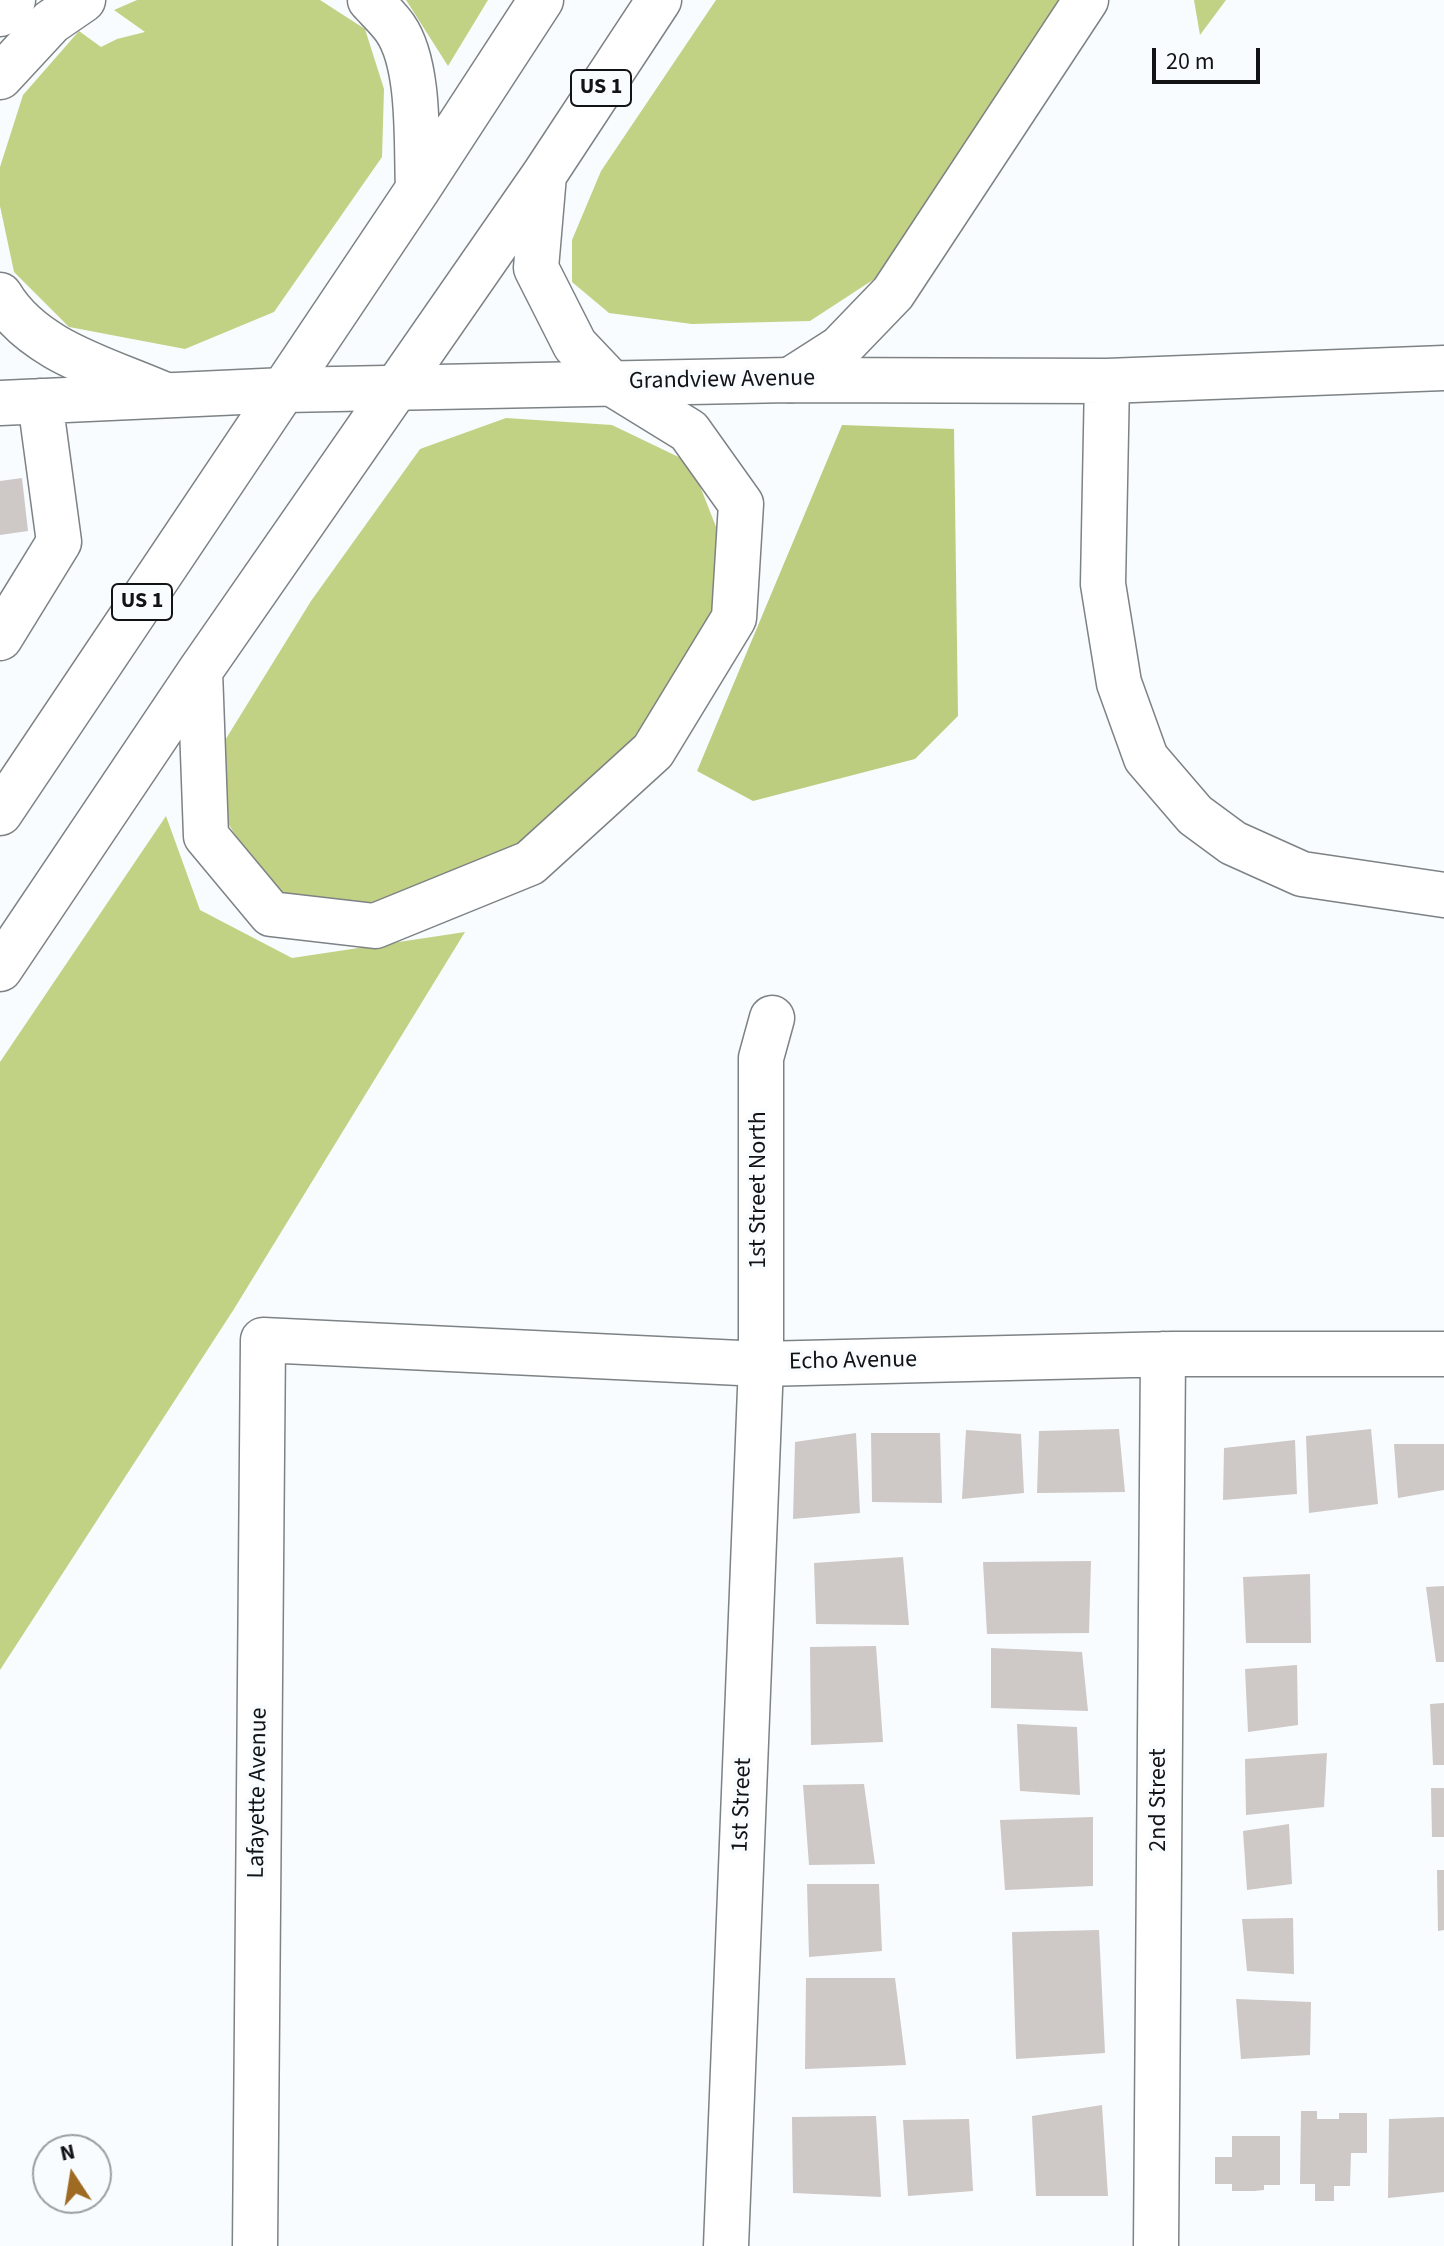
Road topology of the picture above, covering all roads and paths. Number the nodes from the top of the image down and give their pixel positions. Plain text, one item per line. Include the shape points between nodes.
1 (13, 0) edge
2 (83, 0) edge
3 (370, 0) edge
4 (541, 0) edge
5 (659, 0) edge
6 (1086, 0) edge
7 (0, 14) edge
8 (0, 77) edge
9 (544, 175) junction
10 (418, 189) junction
11 (0, 295) edge
12 (1444, 368) edge
13 (790, 380) junction
14 (1107, 381) junction
15 (611, 383) junction
16 (285, 390) junction
17 (394, 390) junction
18 (163, 394) junction
19 (20, 402) edge
20 (0, 638) edge
21 (200, 671) junction
22 (0, 813) edge
23 (1444, 895) edge
24 (0, 969) edge
25 (772, 1018) dead end
26 (263, 1340) joint
27 (1163, 1354) junction
28 (1444, 1354) edge
29 (761, 1364) junction
30 (255, 2246) edge
31 (726, 2246) edge
32 (1156, 2246) edge

1 - 7 main road
2 - 8 main road via 51,22
3 - 10 main road via 396,29 408,60
4 - 10 main road, US 1
5 - 9 main road, US 1
6 - 13 main road via 893,293 840,348
9 - 15 main road via 536,268 575,345
9 - 17 main road, US 1
10 - 16 main road, US 1
11 - 18 main road via 45,342
12 - 14 main road, Grandview Avenue
13 - 14 main road, Grandview Avenue
13 - 15 main road, Grandview Avenue
14 - 23 main road via 1103,584 1119,683 1146,758 1195,815 1233,843 1302,874
15 - 17 main road, Grandview Avenue
15 - 21 main road via 689,431 741,504 734,618 653,751 530,863 375,926 271,914 206,836
16 - 17 main road, Grandview Avenue
16 - 18 main road, Grandview Avenue
16 - 22 main road, US 1
17 - 21 main road, US 1
18 - 19 main road, Grandview Avenue
19 - 20 main road via 59,542
21 - 24 main road, US 1
25 - 29 main road, 1st Street North via 761,1058
26 - 29 main road, Echo Avenue
26 - 30 main road, Lafayette Avenue
27 - 28 main road, Echo Avenue
27 - 29 main road, Echo Avenue
27 - 32 main road, 2nd Street
29 - 31 main road, 1st Street

